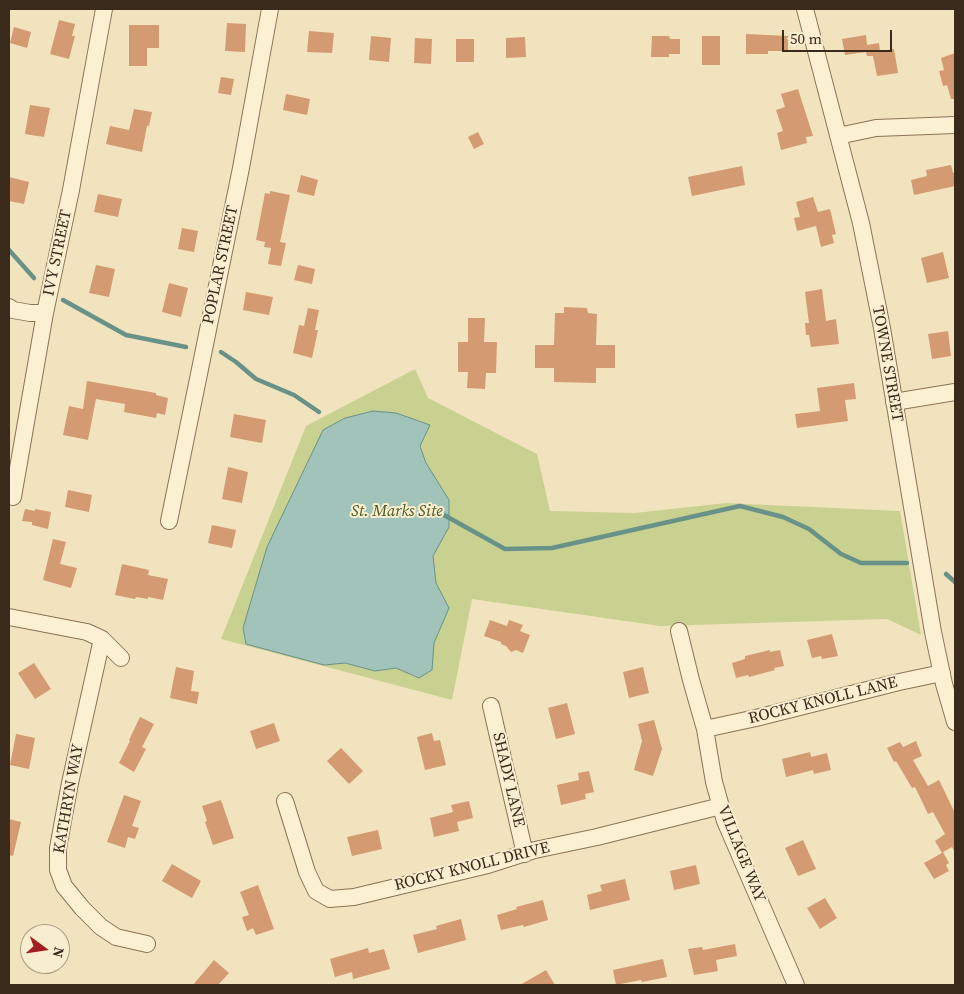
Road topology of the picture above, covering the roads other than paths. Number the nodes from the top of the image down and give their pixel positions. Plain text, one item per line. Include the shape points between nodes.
1 (104, 9) edge
2 (270, 9) edge
3 (805, 9) edge
4 (955, 125) edge
5 (838, 136) junction
6 (9, 307) edge
7 (45, 313) junction
8 (955, 392) edge
9 (894, 402) junction
10 (13, 497) dead end
11 (169, 521) dead end
12 (9, 617) edge
13 (679, 632) dead end
14 (102, 639) junction
15 (121, 658) dead end
16 (942, 673) junction
17 (491, 706) dead end
18 (955, 722) edge
19 (705, 729) junction
20 (285, 802) dead end
21 (721, 806) junction
22 (524, 854) junction
23 (147, 944) dead end
24 (796, 985) edge

1 - 7 street, IVY STREET
2 - 11 street, POPLAR STREET
3 - 5 street, TOWNE STREET
4 - 5 street via 876,128
5 - 9 street, TOWNE STREET via 861,223
6 - 7 street
7 - 10 street, IVY STREET
8 - 9 street
9 - 16 street, TOWNE STREET
12 - 14 street via 87,632
13 - 19 street, VILLAGE WAY
14 - 15 street
14 - 23 street, KATHRYN WAY via 70,783 58,848 58,870 64,886 101,927 116,937
16 - 18 street, TOWNE STREET
16 - 19 street, ROCKY KNOLL LANE
17 - 22 street, SHADY LANE
19 - 21 street, VILLAGE WAY
20 - 22 street, ROCKY KNOLL DRIVE via 307,872 316,891 330,899 354,897
21 - 22 street, ROCKY KNOLL DRIVE
21 - 24 street, VILLAGE WAY

